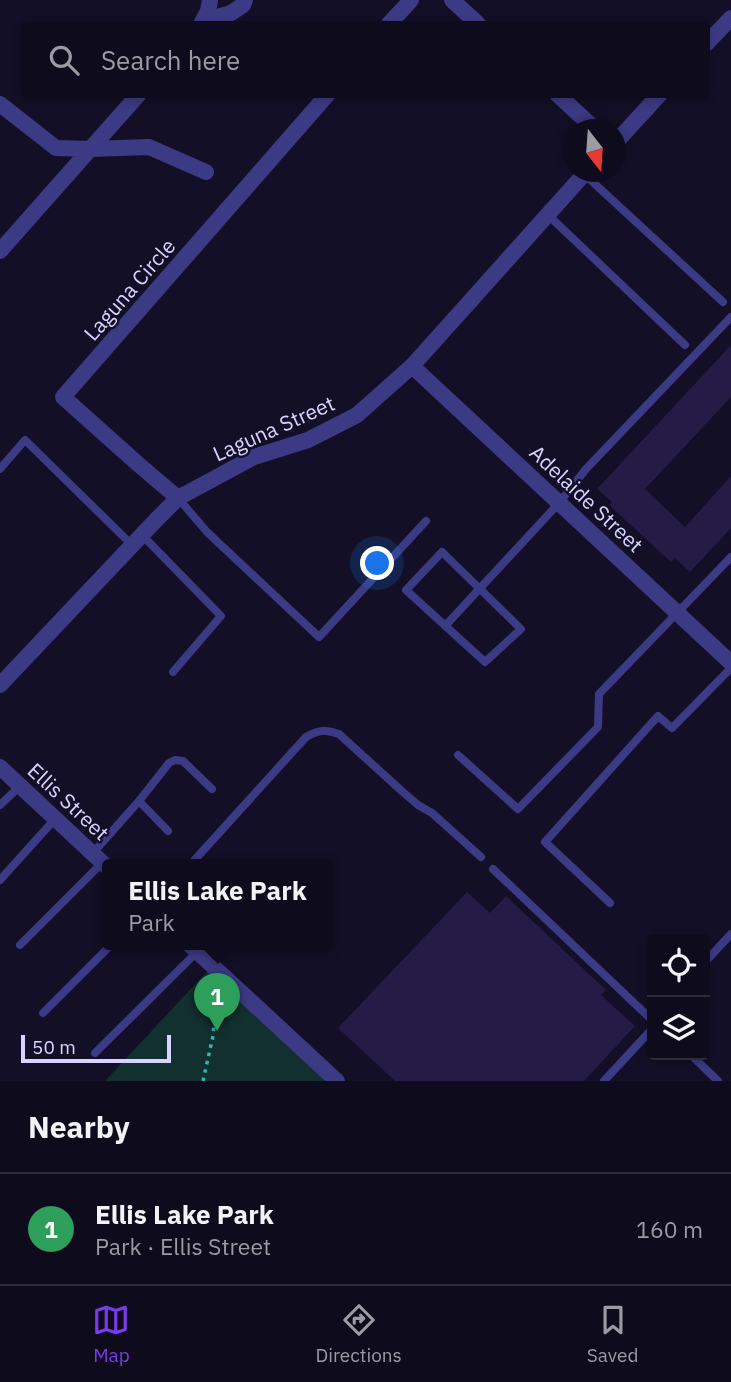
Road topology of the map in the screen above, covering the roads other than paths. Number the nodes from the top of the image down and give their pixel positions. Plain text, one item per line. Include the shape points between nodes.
1 (210, 0) edge
2 (245, 0) edge
3 (411, 0) edge
4 (452, 0) edge
5 (731, 18) edge
6 (203, 21) edge
7 (208, 21) edge
8 (392, 21) edge
9 (475, 21) edge
10 (710, 40) edge
11 (135, 98) edge
12 (325, 98) edge
13 (561, 98) edge
14 (656, 98) edge
15 (0, 104) edge
16 (584, 119) edge
17 (626, 130) edge
18 (90, 149) junction
19 (206, 172) dead end
20 (577, 182) edge
21 (595, 182) edge
22 (547, 215) junction
23 (0, 251) edge
24 (723, 302) dead end
25 (731, 317) edge
26 (685, 345) dead end
27 (412, 366) junction
28 (0, 469) edge
29 (178, 498) junction
30 (559, 503) junction
31 (426, 521) dead end
32 (137, 540) junction
33 (731, 557) edge
34 (480, 589) junction
35 (677, 613) junction
36 (445, 626) junction
37 (731, 665) edge
38 (173, 672) dead end
39 (0, 685) edge
40 (458, 755) dead end
41 (0, 767) edge
42 (20, 786) junction
43 (212, 789) dead end
44 (139, 801) junction
45 (0, 805) edge
46 (55, 819) junction
47 (168, 831) dead end
48 (481, 857) dead end
49 (195, 859) edge
50 (100, 861) edge
51 (493, 869) dead end
52 (0, 880) edge
53 (611, 904) dead end
54 (731, 934) edge
55 (20, 945) dead end
56 (106, 950) edge
57 (191, 950) edge
58 (195, 950) edge
59 (710, 957) edge
60 (43, 1013) dead end
61 (647, 1015) edge
62 (647, 1034) edge
63 (95, 1053) dead end
64 (696, 1060) edge
65 (337, 1081) edge
66 (604, 1081) edge
67 (718, 1081) edge

1 - 6 street
2 - 7 street via 231,13
3 - 8 street
4 - 9 street
5 - 10 street
11 - 18 street
12 - 29 street, Laguna Circle via 64,397
13 - 16 street
14 - 17 street
15 - 18 street via 56,148
18 - 19 street via 149,147
18 - 23 street
20 - 22 street, Laguna Street
21 - 24 lane
22 - 26 lane
22 - 27 street, Laguna Street
25 - 30 lane
27 - 29 street, Laguna Street via 357,415 308,440 254,457
27 - 30 street, Adelaide Street
28 - 32 lane via 25,440
29 - 31 lane via 207,532 319,637
29 - 32 street, Laguna Street
30 - 34 lane
30 - 35 street, Adelaide Street
32 - 38 lane via 221,616
32 - 39 street, Laguna Street
33 - 35 lane
34 - 36 lane
34 - 36 lane via 442,552 406,590
34 - 36 lane via 521,629 485,663
35 - 37 street, Adelaide Street
35 - 40 lane via 599,694 598,727 518,809
37 - 53 lane via 672,728 658,716 545,842
41 - 42 street, Ellis Street
42 - 45 lane
42 - 46 street, Ellis Street
43 - 44 lane via 183,761 175,760
44 - 47 lane
44 - 50 lane
46 - 50 street, Ellis Street
46 - 52 lane
48 - 49 lane via 339,734 317,730
50 - 55 lane
51 - 61 lane
54 - 59 lane
56 - 60 lane
57 - 63 lane
58 - 65 street
62 - 66 lane
64 - 67 lane

